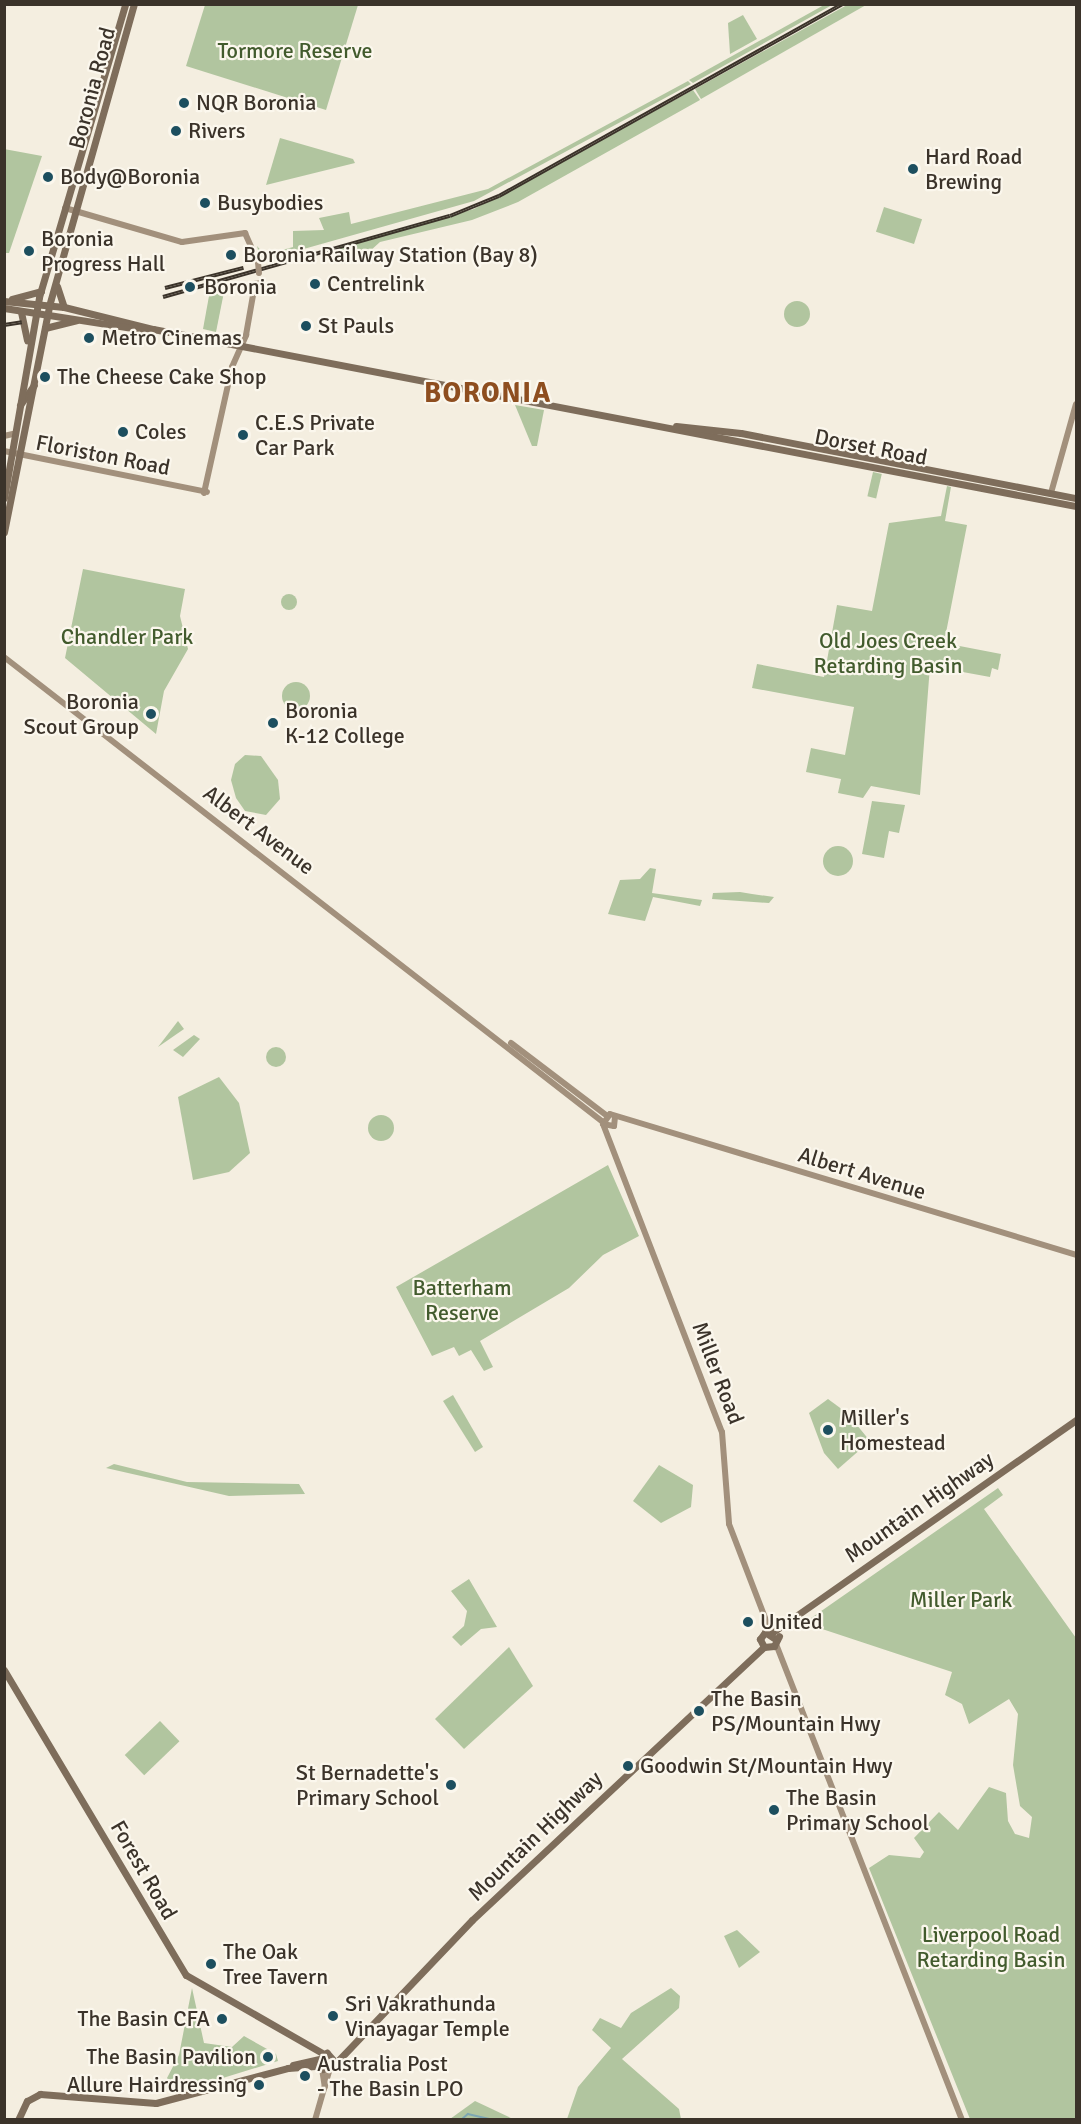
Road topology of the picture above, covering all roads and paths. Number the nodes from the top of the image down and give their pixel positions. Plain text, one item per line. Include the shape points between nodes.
1 (125, 4) edge
2 (134, 4) edge
3 (65, 208) junction
4 (76, 211) junction
5 (58, 272) junction
6 (40, 291) junction
7 (4, 301) edge
8 (37, 304) junction
9 (50, 306) junction
10 (64, 307) junction
11 (4, 308) edge
12 (21, 312) junction
13 (35, 314) junction
14 (48, 315) junction
15 (84, 319) junction
16 (45, 328) junction
17 (153, 329) junction
18 (241, 346) junction
19 (27, 357) junction
20 (25, 368) junction
21 (34, 386) junction
22 (1077, 404) edge
23 (17, 410) junction
24 (14, 424) junction
25 (26, 426) junction
26 (13, 434) junction
27 (4, 436) edge
28 (8, 449) edge
29 (21, 457) junction
30 (1050, 496) junction
31 (4, 498) edge
32 (1077, 498) edge
33 (1077, 506) edge
34 (4, 532) edge
35 (4, 657) edge
36 (604, 1120) junction
37 (614, 1123) junction
38 (610, 1143) junction
39 (1077, 1255) edge
40 (1077, 1420) edge
41 (783, 1625) junction
42 (769, 1632) junction
43 (776, 1642) junction
44 (764, 1646) junction
45 (779, 1660) junction
46 (4, 1670) edge
47 (304, 2043) junction
48 (303, 2061) junction
49 (324, 2061) junction
50 (288, 2068) junction
51 (18, 2120) edge
52 (315, 2120) edge
53 (962, 2120) edge

1 - 3 main road, Boronia Road
2 - 4 main road, Boronia Road
3 - 4 main road
3 - 6 main road, Boronia Road
4 - 5 main road, Boronia Road
4 - 18 main road, bridge via 182,242 245,233 259,273
5 - 9 main road, Boronia Road
5 - 10 main road via 57,296
6 - 7 main road, Dorset Road
6 - 8 main road, Boronia Road
7 - 8 main road, Dorset Road
8 - 9 main road, Dorset Road
8 - 13 main road, Boronia Road
9 - 10 main road, Dorset Road
9 - 14 main road, Boronia Road
10 - 17 main road, Dorset Road
11 - 12 main road, Dorset Road
12 - 13 main road, Dorset Road
12 - 19 main road, Boronia Road
13 - 14 main road, Dorset Road
13 - 19 main road, Boronia Road
14 - 15 main road, Dorset Road
14 - 16 main road, Boronia Road
15 - 16 main road
15 - 17 main road, Dorset Road
16 - 21 main road, Boronia Road
17 - 18 main road, Dorset Road
18 - 29 main road, Floriston Road via 206,491
18 - 30 main road, Dorset Road
19 - 20 main road, Boronia Road
20 - 21 main road
20 - 23 main road, Boronia Road
21 - 23 main road
21 - 25 main road, Boronia Road
22 - 30 main road
23 - 24 main road, Boronia Road
24 - 25 main road
24 - 26 main road, Boronia Road
25 - 29 main road, Boronia Road
26 - 27 main road
26 - 28 main road, Boronia Road
28 - 29 main road, Floriston Road
28 - 31 main road, Boronia Road
29 - 34 main road, Boronia Road
30 - 32 main road, Dorset Road
30 - 33 main road, Dorset Road
35 - 36 main road, Albert Avenue
36 - 37 main road
36 - 37 main road
36 - 38 main road, Miller Road
37 - 38 main road, Miller Road
37 - 39 main road, Albert Avenue via 636,1125
38 - 42 main road, Miller Road via 723,1432 729,1524
40 - 41 main road, Mountain Highway
41 - 42 main road, Mountain Highway
41 - 43 main road
42 - 43 main road
42 - 44 main road
43 - 44 main road, Mountain Highway
43 - 45 main road
44 - 45 main road
44 - 49 main road, Mountain Highway via 348,2045
45 - 53 main road
46 - 47 main road, Forest Road via 180,1968 193,1981
47 - 48 main road
47 - 49 main road, Forest Road
48 - 49 main road, Mountain Highway
48 - 50 main road, Mountain Highway
49 - 50 main road, Mountain Highway
49 - 52 main road via 325,2091
50 - 51 main road, Mountain Highway via 164,2102 40,2094 27,2101

